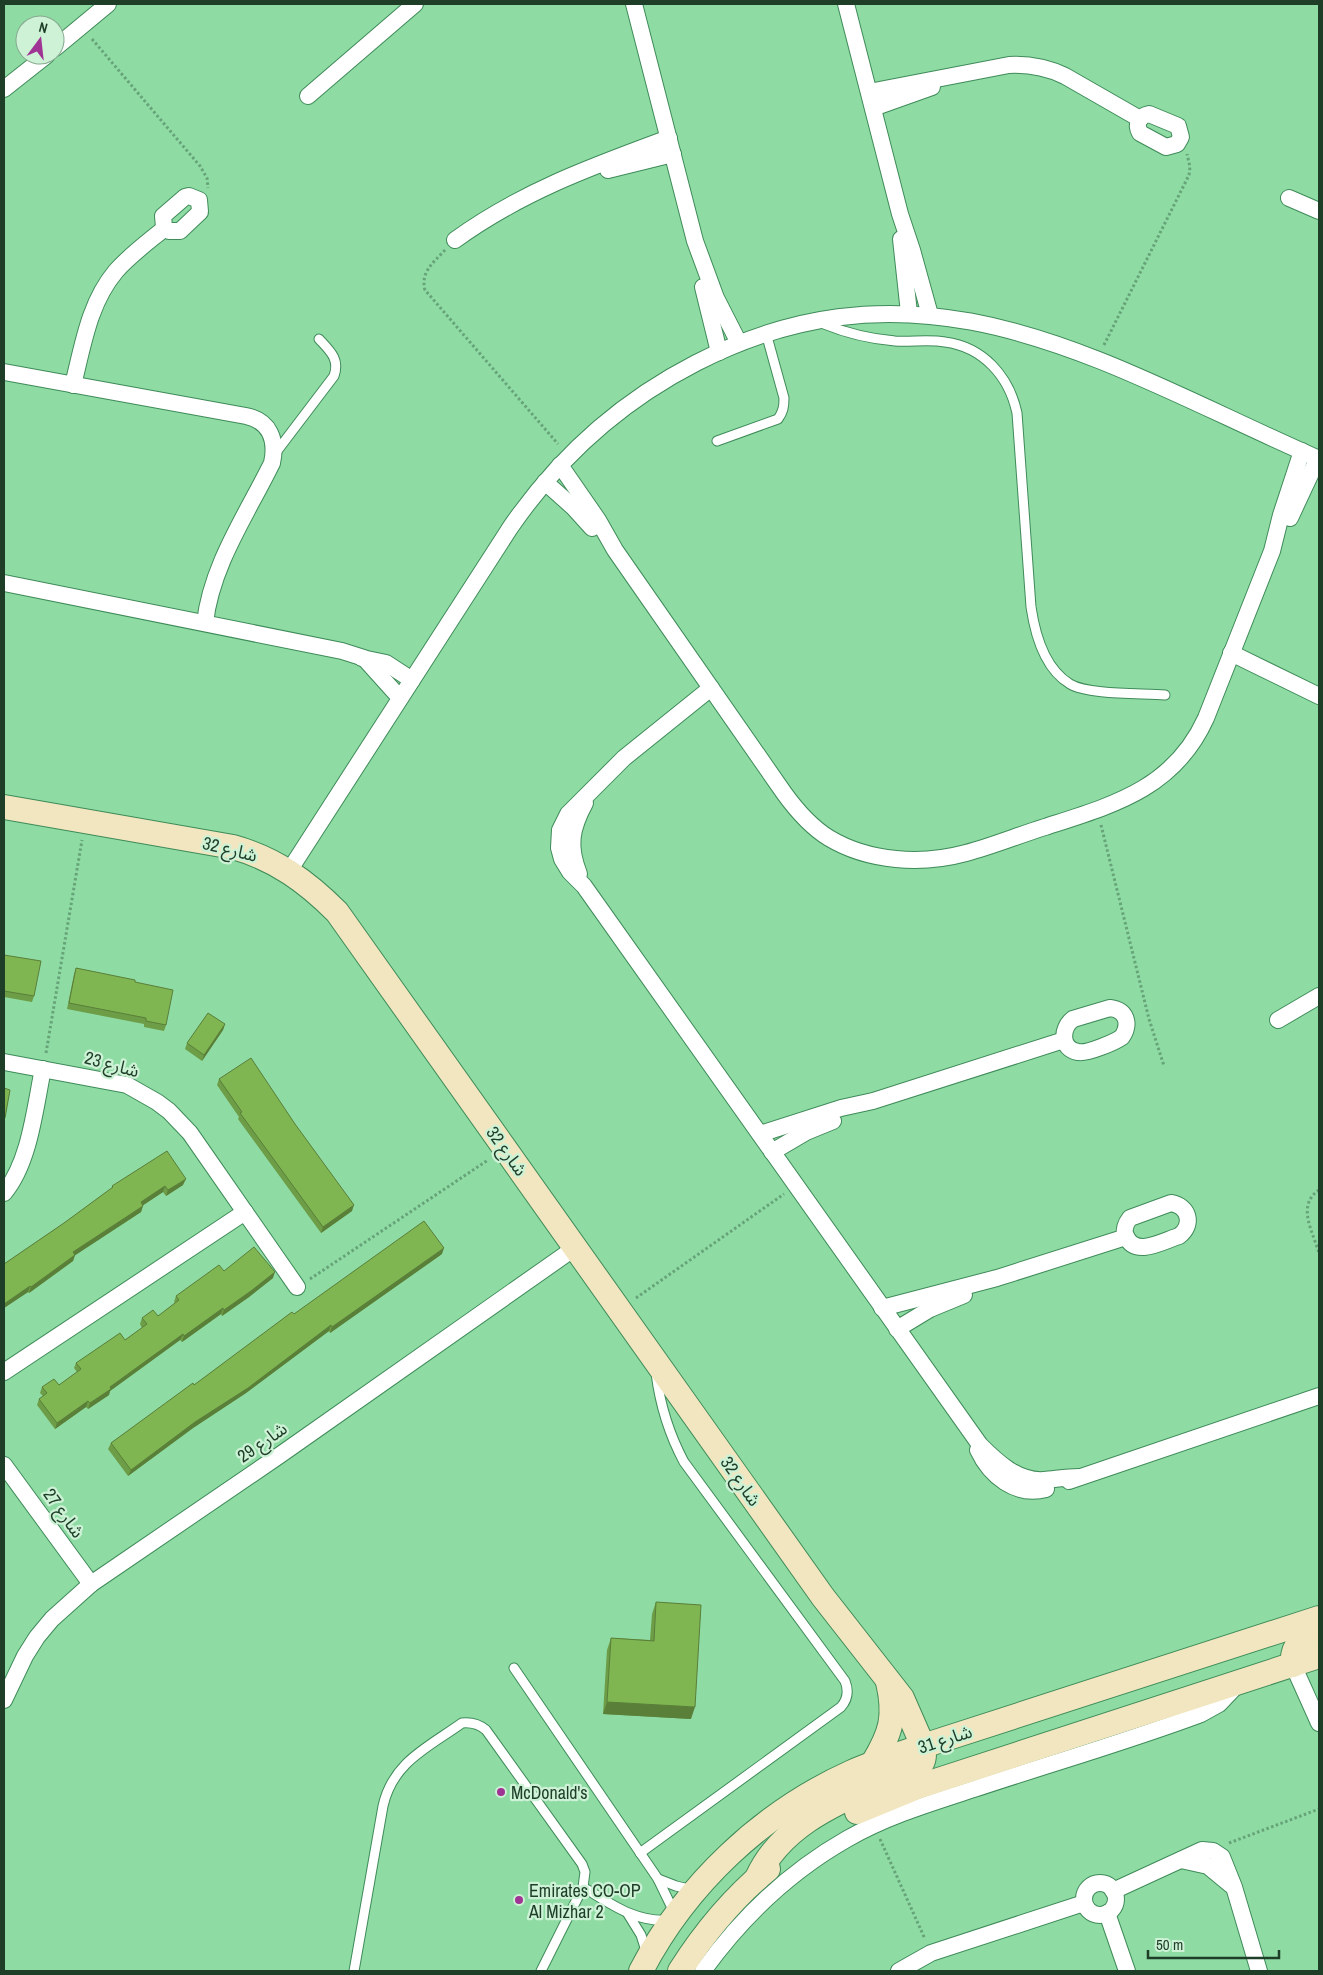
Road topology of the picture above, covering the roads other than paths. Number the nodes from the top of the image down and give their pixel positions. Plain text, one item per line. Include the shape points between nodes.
1 (108, 4) edge
2 (415, 4) edge
3 (634, 4) edge
4 (846, 4) edge
5 (65, 40) edge
6 (34, 65) edge
7 (967, 74) junction
8 (4, 89) edge
9 (868, 92) junction
10 (308, 96) dead end
11 (873, 108) junction
12 (1140, 119) junction
13 (669, 138) junction
14 (673, 154) junction
15 (571, 176) junction
16 (1289, 198) dead end
17 (1319, 211) edge
18 (900, 214) junction
19 (165, 228) junction
20 (455, 240) road end
21 (695, 241) junction
22 (909, 313) junction
23 (930, 315) junction
24 (814, 320) junction
25 (766, 333) junction
26 (319, 339) dead end
27 (739, 343) junction
28 (719, 352) junction
29 (4, 372) edge
30 (73, 384) junction
31 (717, 440) dead end
32 (1302, 451) junction
33 (274, 455) junction
34 (1318, 459) edge
35 (564, 460) junction
36 (545, 482) junction
37 (615, 550) junction
38 (1272, 551) junction
39 (4, 582) edge
40 (205, 623) junction
41 (1232, 653) junction
42 (363, 658) junction
43 (412, 680) junction
44 (711, 688) junction
45 (1166, 695) dead end
46 (1319, 696) edge
47 (400, 698) junction
48 (4, 807) edge
49 (289, 871) junction
50 (1319, 996) edge
51 (1278, 1020) dead end
52 (1064, 1040) dead end
53 (4, 1062) edge
54 (43, 1069) junction
55 (873, 1101) junction
56 (760, 1134) junction
57 (772, 1152) junction
58 (4, 1192) edge
59 (244, 1212) junction
60 (1126, 1237) dead end
61 (576, 1247) junction
62 (997, 1278) junction
63 (298, 1287) road end
64 (882, 1308) junction
65 (897, 1329) junction
66 (655, 1360) junction
67 (4, 1372) edge
68 (1319, 1396) edge
69 (4, 1465) edge
70 (91, 1584) junction
71 (1319, 1618) edge
72 (1319, 1632) edge
73 (1319, 1656) edge
74 (1293, 1665) junction
75 (514, 1668) dead end
76 (887, 1678) junction
77 (1240, 1682) junction
78 (4, 1700) edge
79 (1319, 1723) edge
80 (969, 1731) junction
81 (923, 1746) junction
82 (873, 1763) junction
83 (640, 1854) junction
84 (1181, 1860) junction
85 (757, 1878) junction
86 (658, 1879) junction
87 (583, 1887) junction
88 (1234, 1887) junction
89 (696, 1890) junction
90 (1113, 1891) junction
91 (1084, 1903) junction
92 (1107, 1913) junction
93 (628, 1914) junction
94 (674, 1918) junction
95 (645, 1965) edge
96 (354, 1971) edge
97 (541, 1971) edge
98 (680, 1971) edge
99 (703, 1971) edge
100 (899, 1971) edge
101 (1127, 1971) edge
102 (1259, 1971) edge

1 - 5 street
2 - 10 street
3 - 13 street
4 - 9 street
6 - 8 street
7 - 9 street
7 - 11 street
7 - 12 street via 1009,65 1042,67 1065,76
9 - 11 street
11 - 18 street
12 - 12 street via 1146,114 1153,114 1178,126 1182,133 1180,141 1174,146 1166,146 1142,136 1137,126
13 - 14 street
13 - 15 street
14 - 15 street
14 - 21 street
15 - 20 street via 519,199
16 - 17 street
18 - 22 street
18 - 23 street
19 - 19 street via 162,220 165,213 185,197 193,196 201,204 198,215 180,231
19 - 30 street via 126,261 101,293 90,318
21 - 27 street via 716,298
21 - 28 street
22 - 23 street
22 - 24 street via 871,313
23 - 32 street via 1019,331 1097,358
24 - 25 street
24 - 45 lane via 872,338 959,345 995,367 1010,389 1017,413 1031,607 1044,653 1060,676 1071,685 1100,691
25 - 27 street
25 - 31 lane via 784,398 782,414 778,420
26 - 33 lane via 335,358 334,376
27 - 28 street
28 - 35 street via 632,402
29 - 30 street
30 - 33 street via 253,418 270,431
32 - 34 street
32 - 38 street
33 - 40 street via 216,574
34 - 38 street
35 - 36 street
35 - 37 street
36 - 37 street
36 - 43 street via 510,528
37 - 44 street
38 - 41 street
39 - 40 street
40 - 42 street via 330,648
41 - 44 street via 1198,735 1180,760 1139,792 1097,810 966,853 911,860 855,850 828,838 804,818
41 - 46 street
42 - 43 street via 386,663
42 - 47 street
43 - 47 street
44 - 56 street via 630,753 591,791 562,822 559,838 562,859 570,872 584,886
47 - 49 street
48 - 49 street, شارع 32 via 233,847
49 - 61 street, شارع 32 via 318,892 337,912
50 - 51 street
52 - 55 street
53 - 54 street, شارع 23
54 - 58 street via 25,1150 15,1177
54 - 59 street, شارع 23 via 127,1085 157,1102 190,1133
55 - 56 street
55 - 57 street via 806,1132
56 - 57 street
57 - 64 street
59 - 63 street, شارع 23
59 - 67 street
60 - 62 street
61 - 66 street, شارع 32
61 - 70 street, شارع 29
62 - 64 street
62 - 65 street via 930,1309
64 - 65 street
65 - 68 street via 971,1434 991,1456 1021,1476 1042,1480 1079,1477
66 - 76 street, شارع 32 via 823,1596
66 - 83 lane via 663,1411 684,1462 845,1681 848,1692 841,1707
69 - 70 street, شارع 27
70 - 78 street, شارع 29 via 37,1637
71 - 80 street, شارع 31
72 - 74 street via 1298,1643
73 - 74 street
74 - 77 street
74 - 79 street
75 - 83 lane
76 - 80 street via 928,1720 948,1729
76 - 81 street, شارع 32 via 908,1709
76 - 82 street, شارع 32 via 892,1721 887,1739
77 - 85 street via 920,1786 862,1809 821,1831
77 - 99 street via 1219,1704 1201,1714 924,1805 874,1825 823,1853 777,1888 736,1928
80 - 81 street, شارع 31
81 - 82 street, شارع 31
81 - 85 street via 924,1758 918,1769 842,1802 792,1832 767,1857
82 - 89 street, شارع 31 via 822,1787 767,1823 735,1849
83 - 86 lane
84 - 88 street via 1208,1866
84 - 88 street via 1202,1850 1217,1853
84 - 90 street
85 - 98 street via 713,1925
86 - 89 lane
86 - 94 lane
87 - 93 lane
87 - 96 lane via 585,1872 582,1864 486,1730 474,1723 462,1723 403,1765 389,1785
87 - 97 lane
88 - 102 street
89 - 94 street, شارع 31
90 - 91 street via 1103,1884 1091,1886 1084,1896
90 - 92 street via 1114,1906
91 - 92 street via 1096,1914
91 - 100 street via 931,1953
92 - 101 street
93 - 94 lane via 650,1920
93 - 95 lane via 641,1935
94 - 95 street, شارع 31

